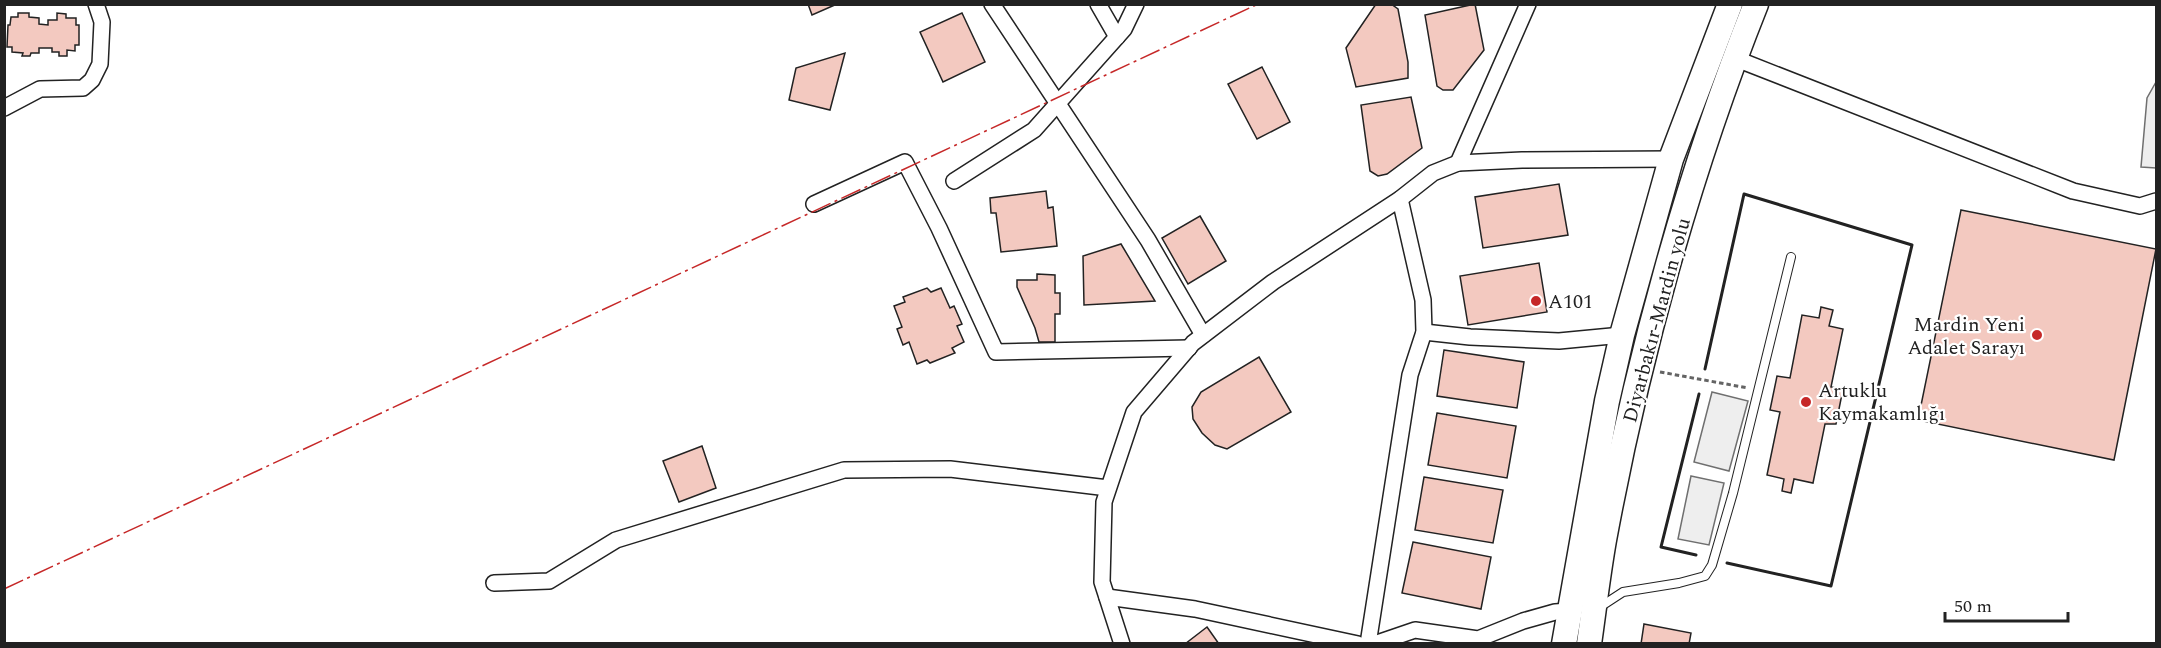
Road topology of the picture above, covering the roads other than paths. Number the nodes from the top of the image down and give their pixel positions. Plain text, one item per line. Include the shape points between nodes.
1 (96, 4) edge
2 (992, 4) edge
3 (1098, 4) edge
4 (1136, 4) edge
5 (1527, 4) edge
6 (1730, 4) edge
7 (1756, 4) edge
8 (1117, 37) junction
9 (1734, 58) junction
10 (1058, 104) junction
11 (4, 108) edge
12 (1671, 159) junction
13 (1458, 163) junction
14 (954, 180) dead end
15 (1400, 199) junction
16 (2157, 201) edge
17 (813, 204) dead end
18 (1791, 257) dead end
19 (1424, 332) junction
20 (1622, 334) junction
21 (1203, 335) junction
22 (1188, 348) junction
23 (1108, 488) junction
24 (494, 583) dead end
25 (1107, 597) junction
26 (1569, 611) junction
27 (1594, 611) junction
28 (1122, 644) edge
29 (1358, 644) edge
30 (1368, 644) edge
31 (1374, 644) edge
32 (1564, 644) edge
33 (1589, 644) edge

1 - 11 street via 102,22 100,64 92,80 83,88 40,89
2 - 10 street
3 - 8 street
4 - 8 street
5 - 13 street
6 - 12 highway, Diyarbakır-Mardin yolu
7 - 9 highway, Diyarbakır-Mardin yolu
8 - 10 street
9 - 16 street via 2073,191 2140,206
9 - 27 highway, Diyarbakır-Mardin yolu via 1681,221 1641,370 1613,496
10 - 14 street via 1034,130
10 - 21 street via 1148,240
12 - 13 street
12 - 20 highway, Diyarbakır-Mardin yolu
13 - 15 street via 1433,173
15 - 19 street via 1423,300
15 - 21 street via 1273,282
17 - 22 street via 905,162 996,352
18 - 27 lane via 1734,493 1712,565 1705,576 1623,592
19 - 20 street via 1559,341
19 - 30 street via 1410,375
20 - 26 highway, Diyarbakır-Mardin yolu
21 - 22 street
22 - 23 street via 1134,412
23 - 24 street via 950,469 844,470 616,540 549,581
23 - 25 street via 1104,502 1102,582
25 - 28 street
25 - 29 street via 1195,609
26 - 31 street via 1523,621 1478,639 1414,630
26 - 32 highway, Diyarbakır-Mardin yolu
27 - 33 highway, Diyarbakır-Mardin yolu

